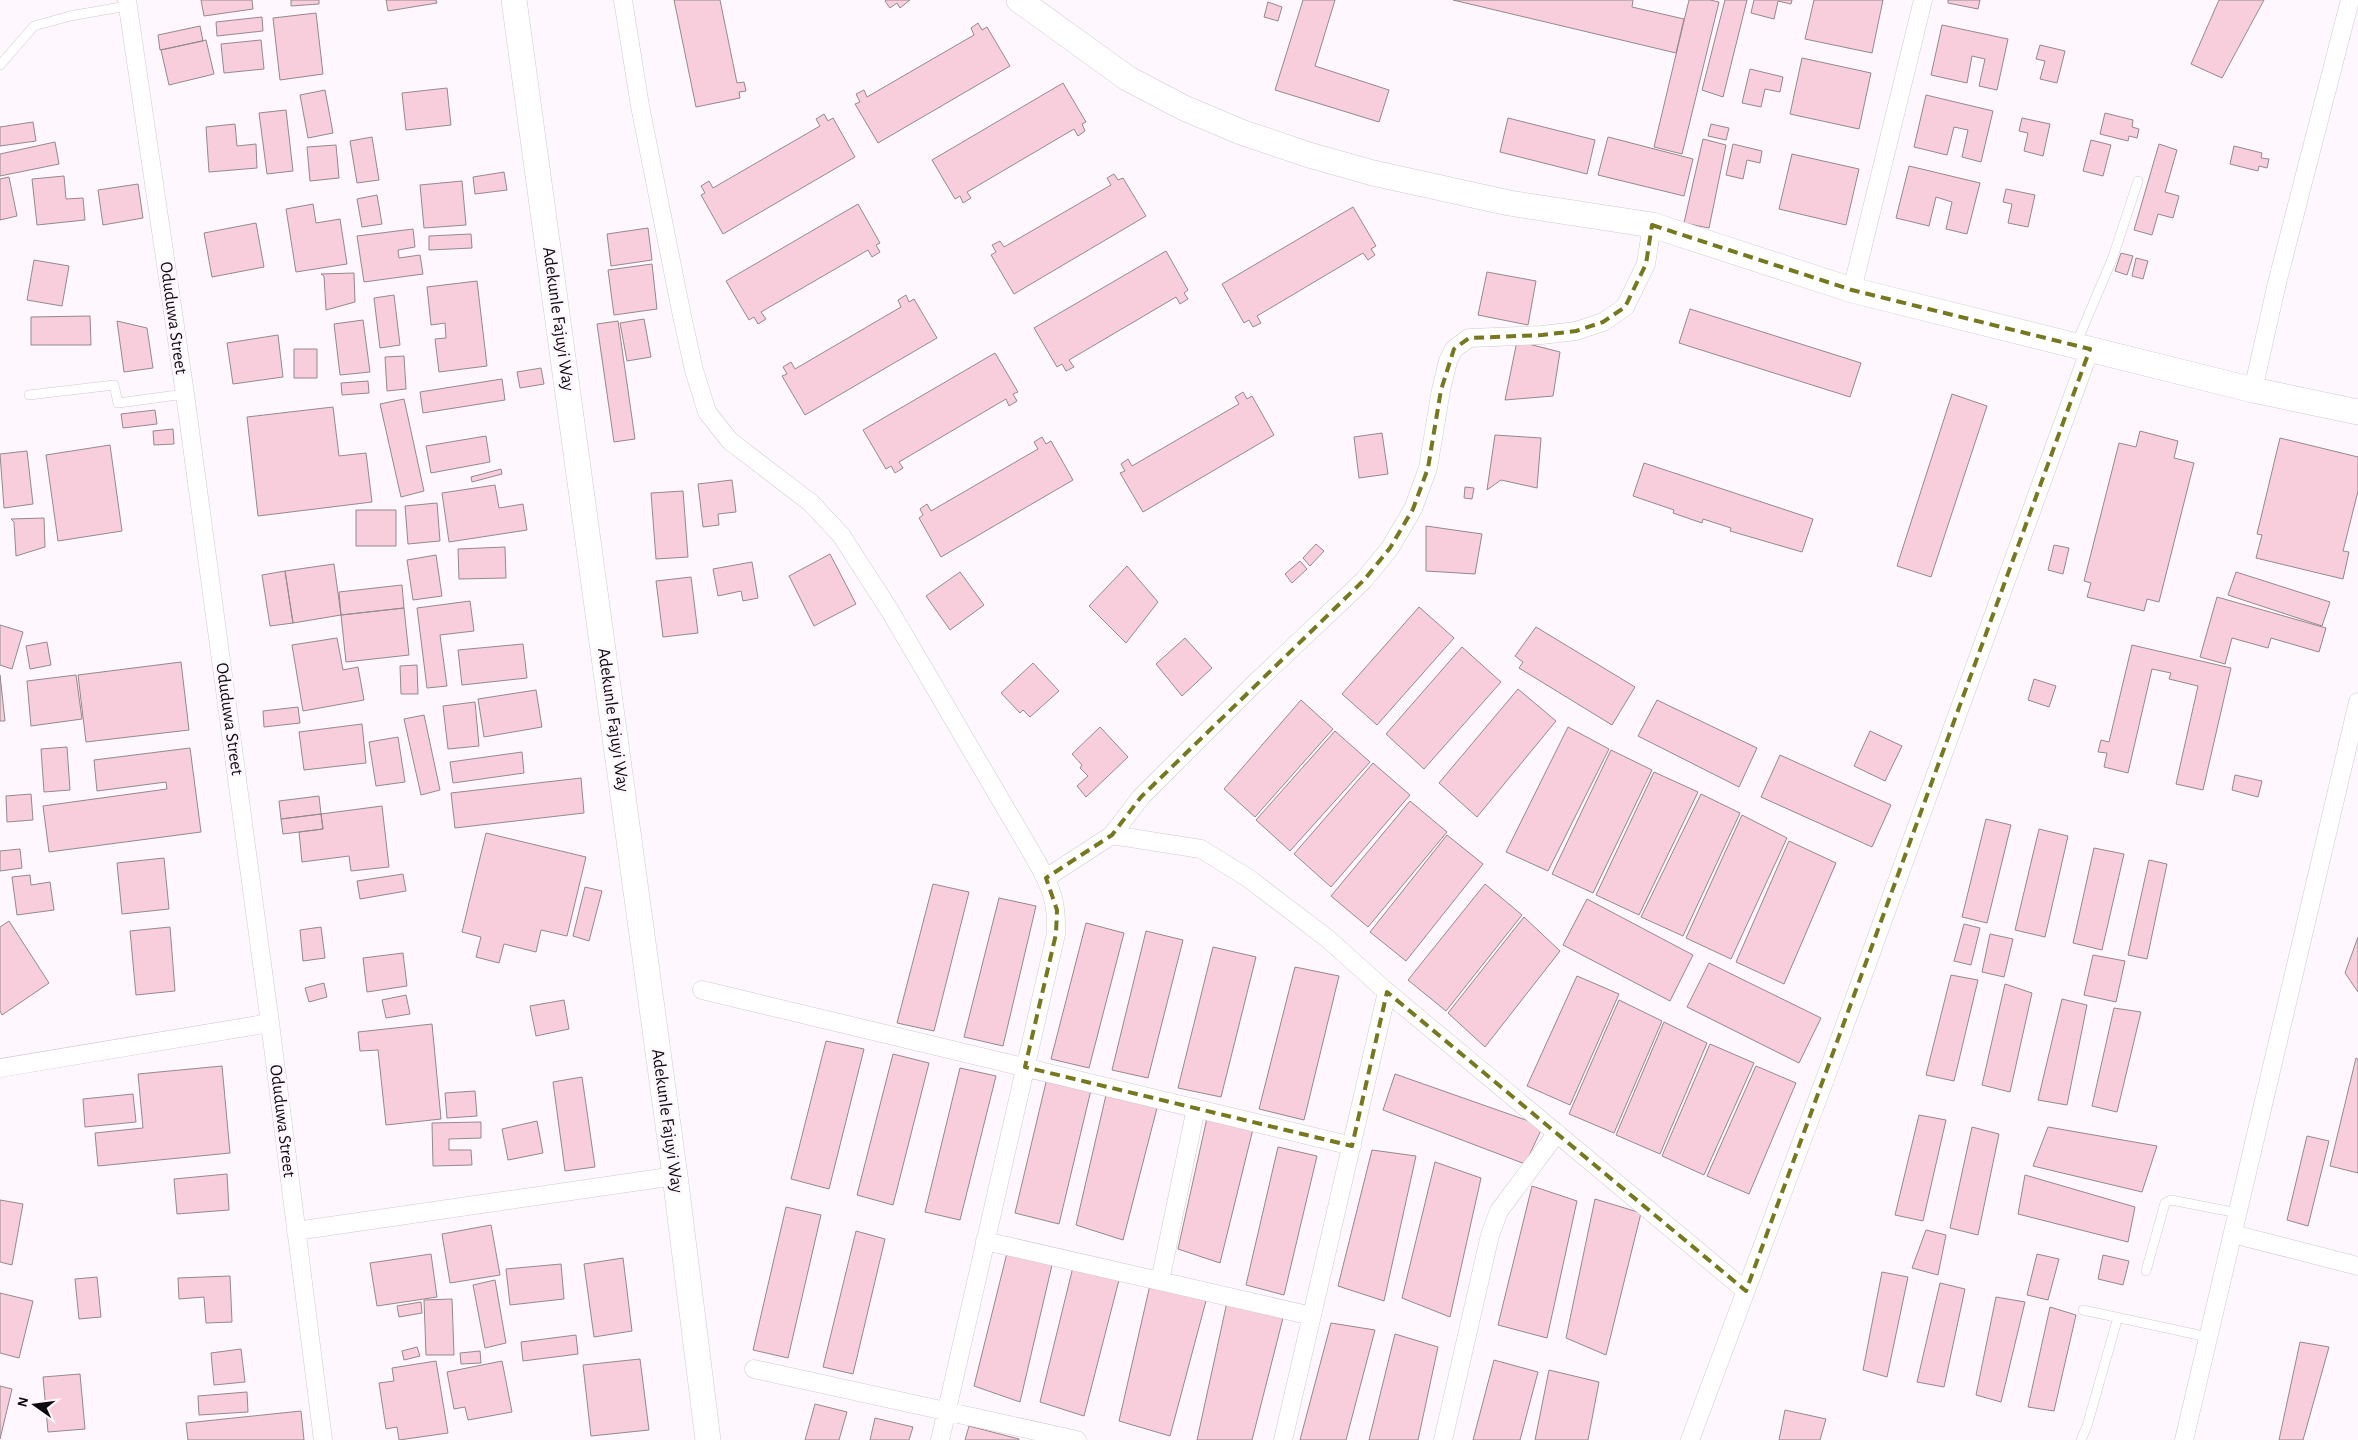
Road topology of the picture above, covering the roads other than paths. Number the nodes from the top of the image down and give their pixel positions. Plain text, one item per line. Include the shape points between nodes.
1 (514, 0) edge
2 (622, 0) edge
3 (1019, 0) edge
4 (1924, 0) edge
5 (2350, 0) edge
6 (127, 3) edge
7 (0, 65) edge
8 (2138, 181) dead end
9 (1652, 225) junction
10 (1852, 290) junction
11 (2082, 348) junction
12 (2253, 390) junction
13 (184, 394) junction
14 (29, 395) dead end
15 (2358, 412) edge
16 (2358, 702) edge
17 (2351, 765) edge
18 (1112, 835) junction
19 (1046, 878) junction
20 (702, 990) dead end
21 (1387, 992) junction
22 (270, 1023) junction
23 (1025, 1067) junction
24 (0, 1068) edge
25 (1196, 1108) junction
26 (1557, 1133) junction
27 (1352, 1146) junction
28 (675, 1176) junction
29 (2238, 1213) junction
30 (296, 1231) junction
31 (2232, 1234) junction
32 (986, 1241) junction
33 (2358, 1266) edge
34 (2146, 1271) dead end
35 (1160, 1281) junction
36 (1746, 1291) junction
37 (2083, 1310) dead end
38 (1312, 1316) junction
39 (2118, 1317) junction
40 (2208, 1337) junction
41 (754, 1369) dead end
42 (947, 1410) junction
43 (323, 1440) edge
44 (708, 1440) edge
45 (940, 1440) edge
46 (1077, 1440) edge
47 (1283, 1440) edge
48 (1443, 1440) edge
49 (1690, 1440) edge
50 (2081, 1440) edge
51 (2184, 1440) edge

1 - 28 street, Adekunle Fajuyi Way
2 - 19 street via 682,316 707,412 730,441 811,503 841,535 890,611
3 - 9 street via 1127,78 1240,132 1373,173 1509,203
4 - 10 street
5 - 12 street via 2277,283
6 - 7 lane via 34,26
6 - 13 street, Oduduwa Street
8 - 11 lane
9 - 10 street
9 - 18 street via 1646,264 1625,307 1603,322 1576,331 1469,338 1454,349 1441,390 1428,468 1413,509 1390,548 1364,580 1141,797
10 - 11 street
11 - 12 street
11 - 36 street
12 - 15 street
13 - 14 lane via 118,402 114,385
13 - 22 street, Oduduwa Street
16 - 17 street
17 - 29 street
18 - 19 street
18 - 21 street via 1202,849 1248,878 1328,939
19 - 23 street via 1057,910 1056,934
20 - 23 street
21 - 26 street
21 - 27 street
22 - 24 street
22 - 30 street, Oduduwa Street
23 - 25 street
23 - 32 street
25 - 27 street
25 - 35 street
26 - 36 street
26 - 48 street via 1499,1211 1490,1235
27 - 38 street
28 - 30 street
28 - 44 street, Adekunle Fajuyi Way
29 - 31 street
29 - 34 lane via 2171,1200 2165,1203
30 - 43 street, Oduduwa Street
31 - 33 street
31 - 40 street
32 - 35 street
32 - 42 street
35 - 38 street
36 - 49 street
37 - 39 lane
38 - 47 street
39 - 40 lane
39 - 50 lane
40 - 51 street
41 - 42 street
42 - 45 street
42 - 46 street

